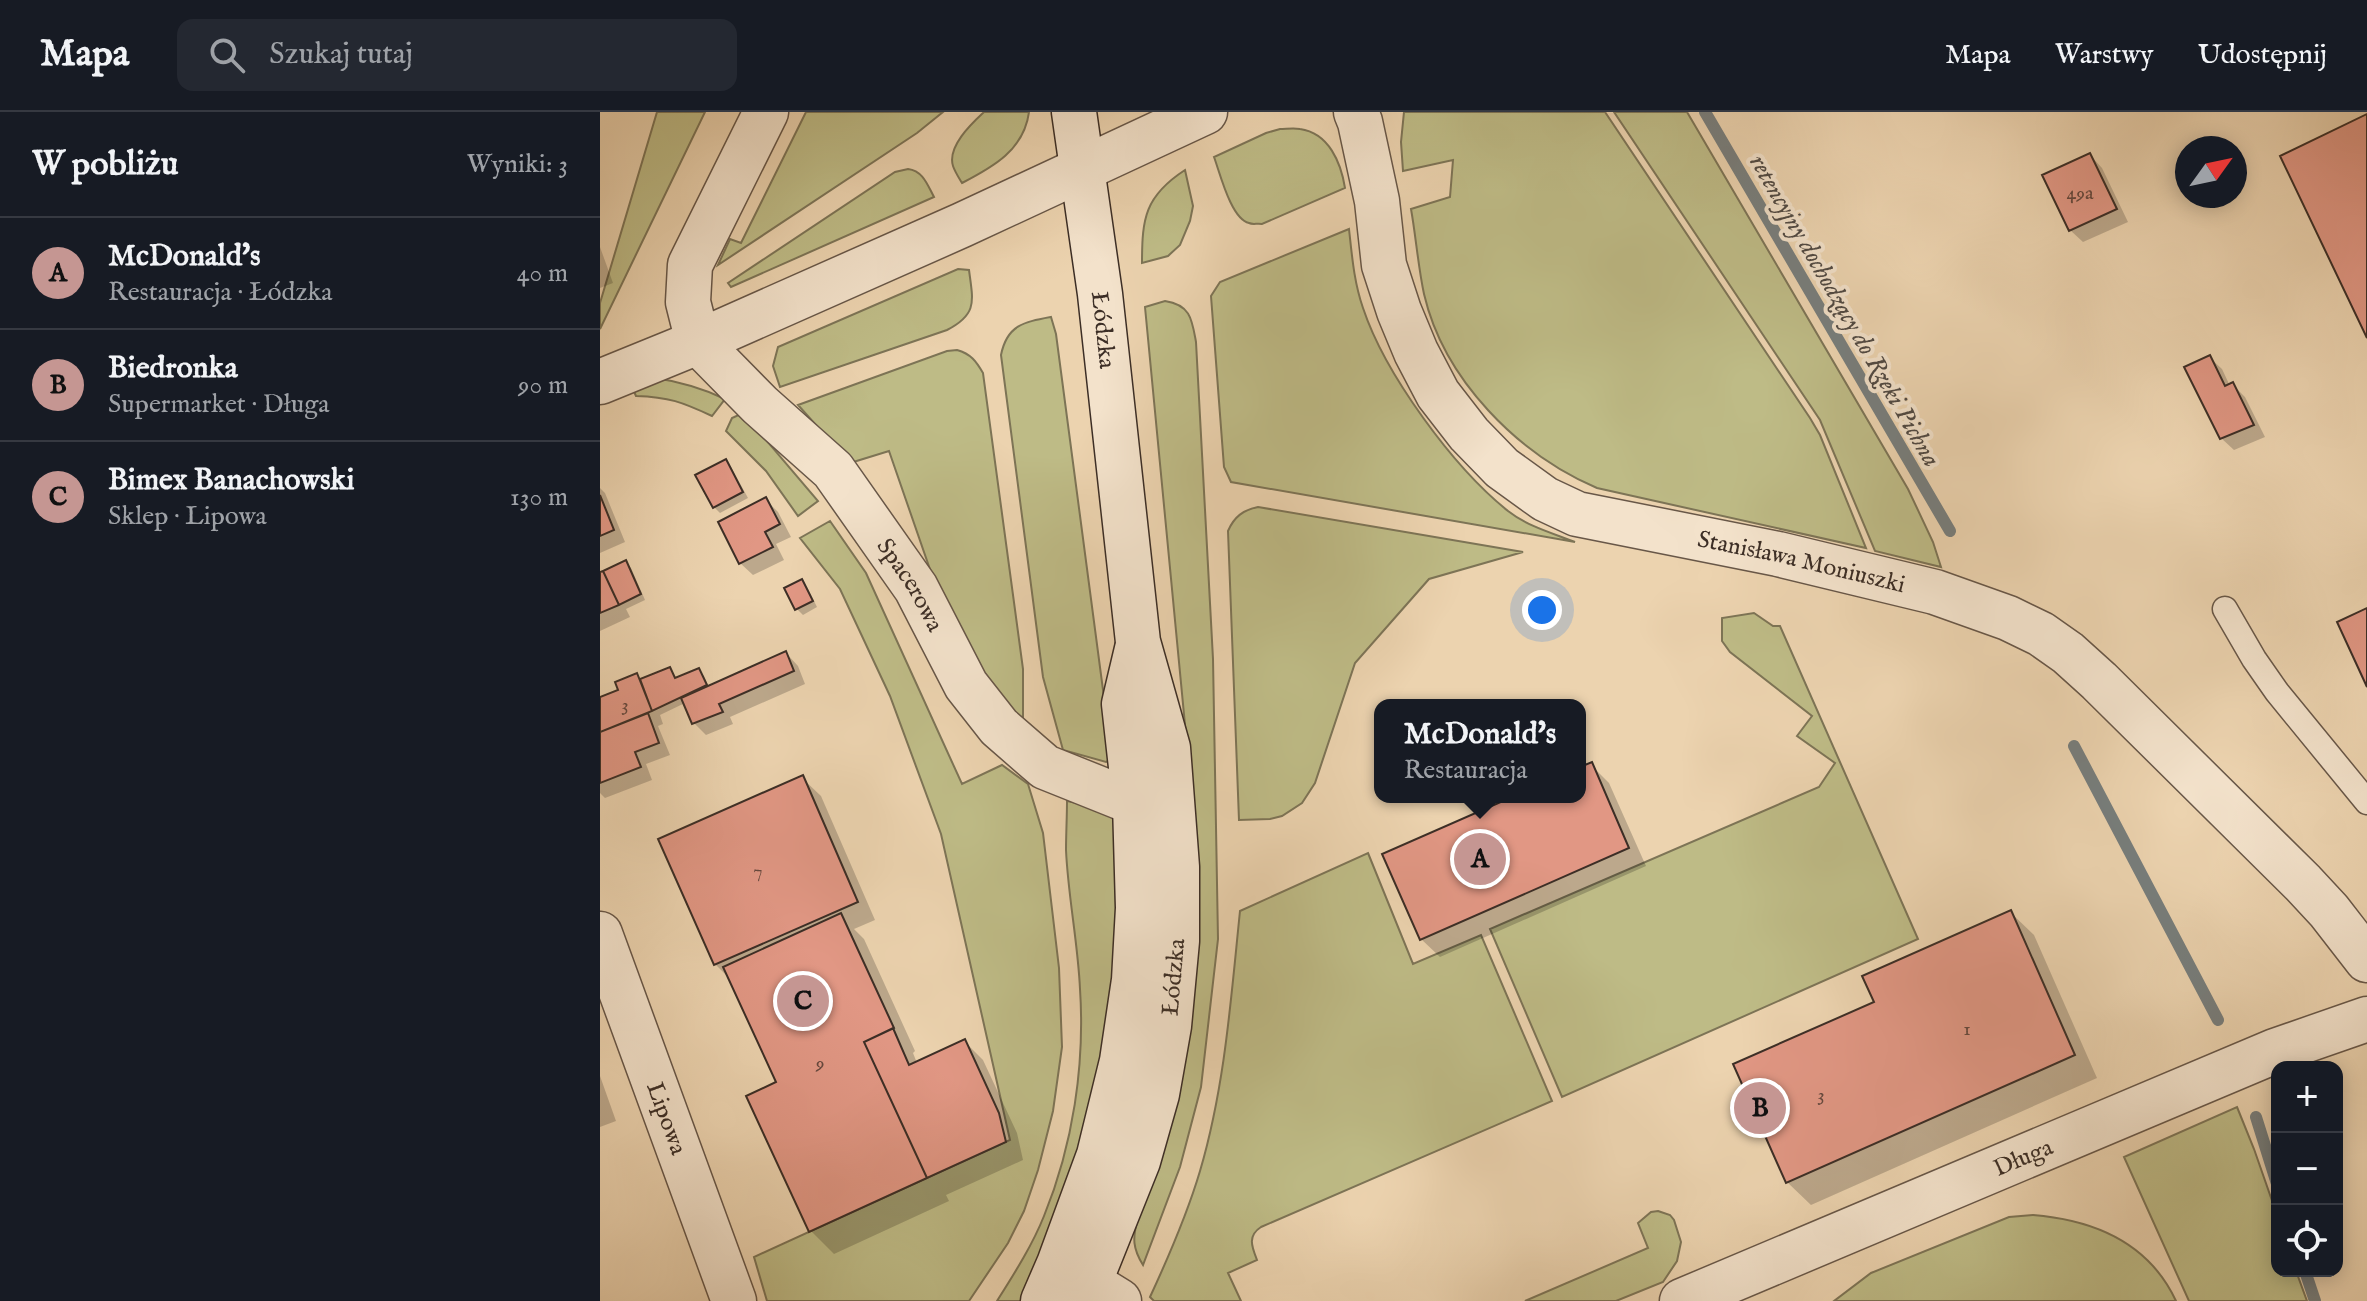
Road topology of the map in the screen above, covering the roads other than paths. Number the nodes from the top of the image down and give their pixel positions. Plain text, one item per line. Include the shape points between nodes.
1 (766, 112) edge
2 (1074, 112) edge
3 (1205, 112) edge
4 (1356, 112) edge
5 (1084, 170) junction
6 (698, 342) junction
7 (600, 382) edge
8 (2225, 609) dead end
9 (1138, 642) junction
10 (2367, 802) edge
11 (1135, 803) junction
12 (600, 934) edge
13 (2367, 960) edge
14 (612, 1004) edge
15 (2367, 1019) edge
16 (1097, 1295) edge
17 (734, 1301) edge
18 (1043, 1301) edge
19 (1682, 1301) edge

1 - 6 street via 690,265 688,302
2 - 5 street, Łódzka
3 - 5 street
4 - 13 street, Stanisława Moniuszki via 1377,201 1384,265 1399,311 1438,394 1502,468 1577,514 1935,592 2041,634 2099,681 2303,883
5 - 6 street
5 - 9 street, Łódzka
6 - 7 street
6 - 11 street, Spacerowa via 833,470 916,588 966,685 999,727 1045,767
8 - 10 lane via 2277,692
9 - 11 street, Łódzka via 1124,704
9 - 16 street, Łódzka via 1168,748 1177,941 1157,1094
11 - 18 street, Łódzka via 1138,908 1122,1061 1099,1155
12 - 14 street, Lipowa
14 - 17 street, Lipowa
15 - 19 street, Długa via 2275,1051

